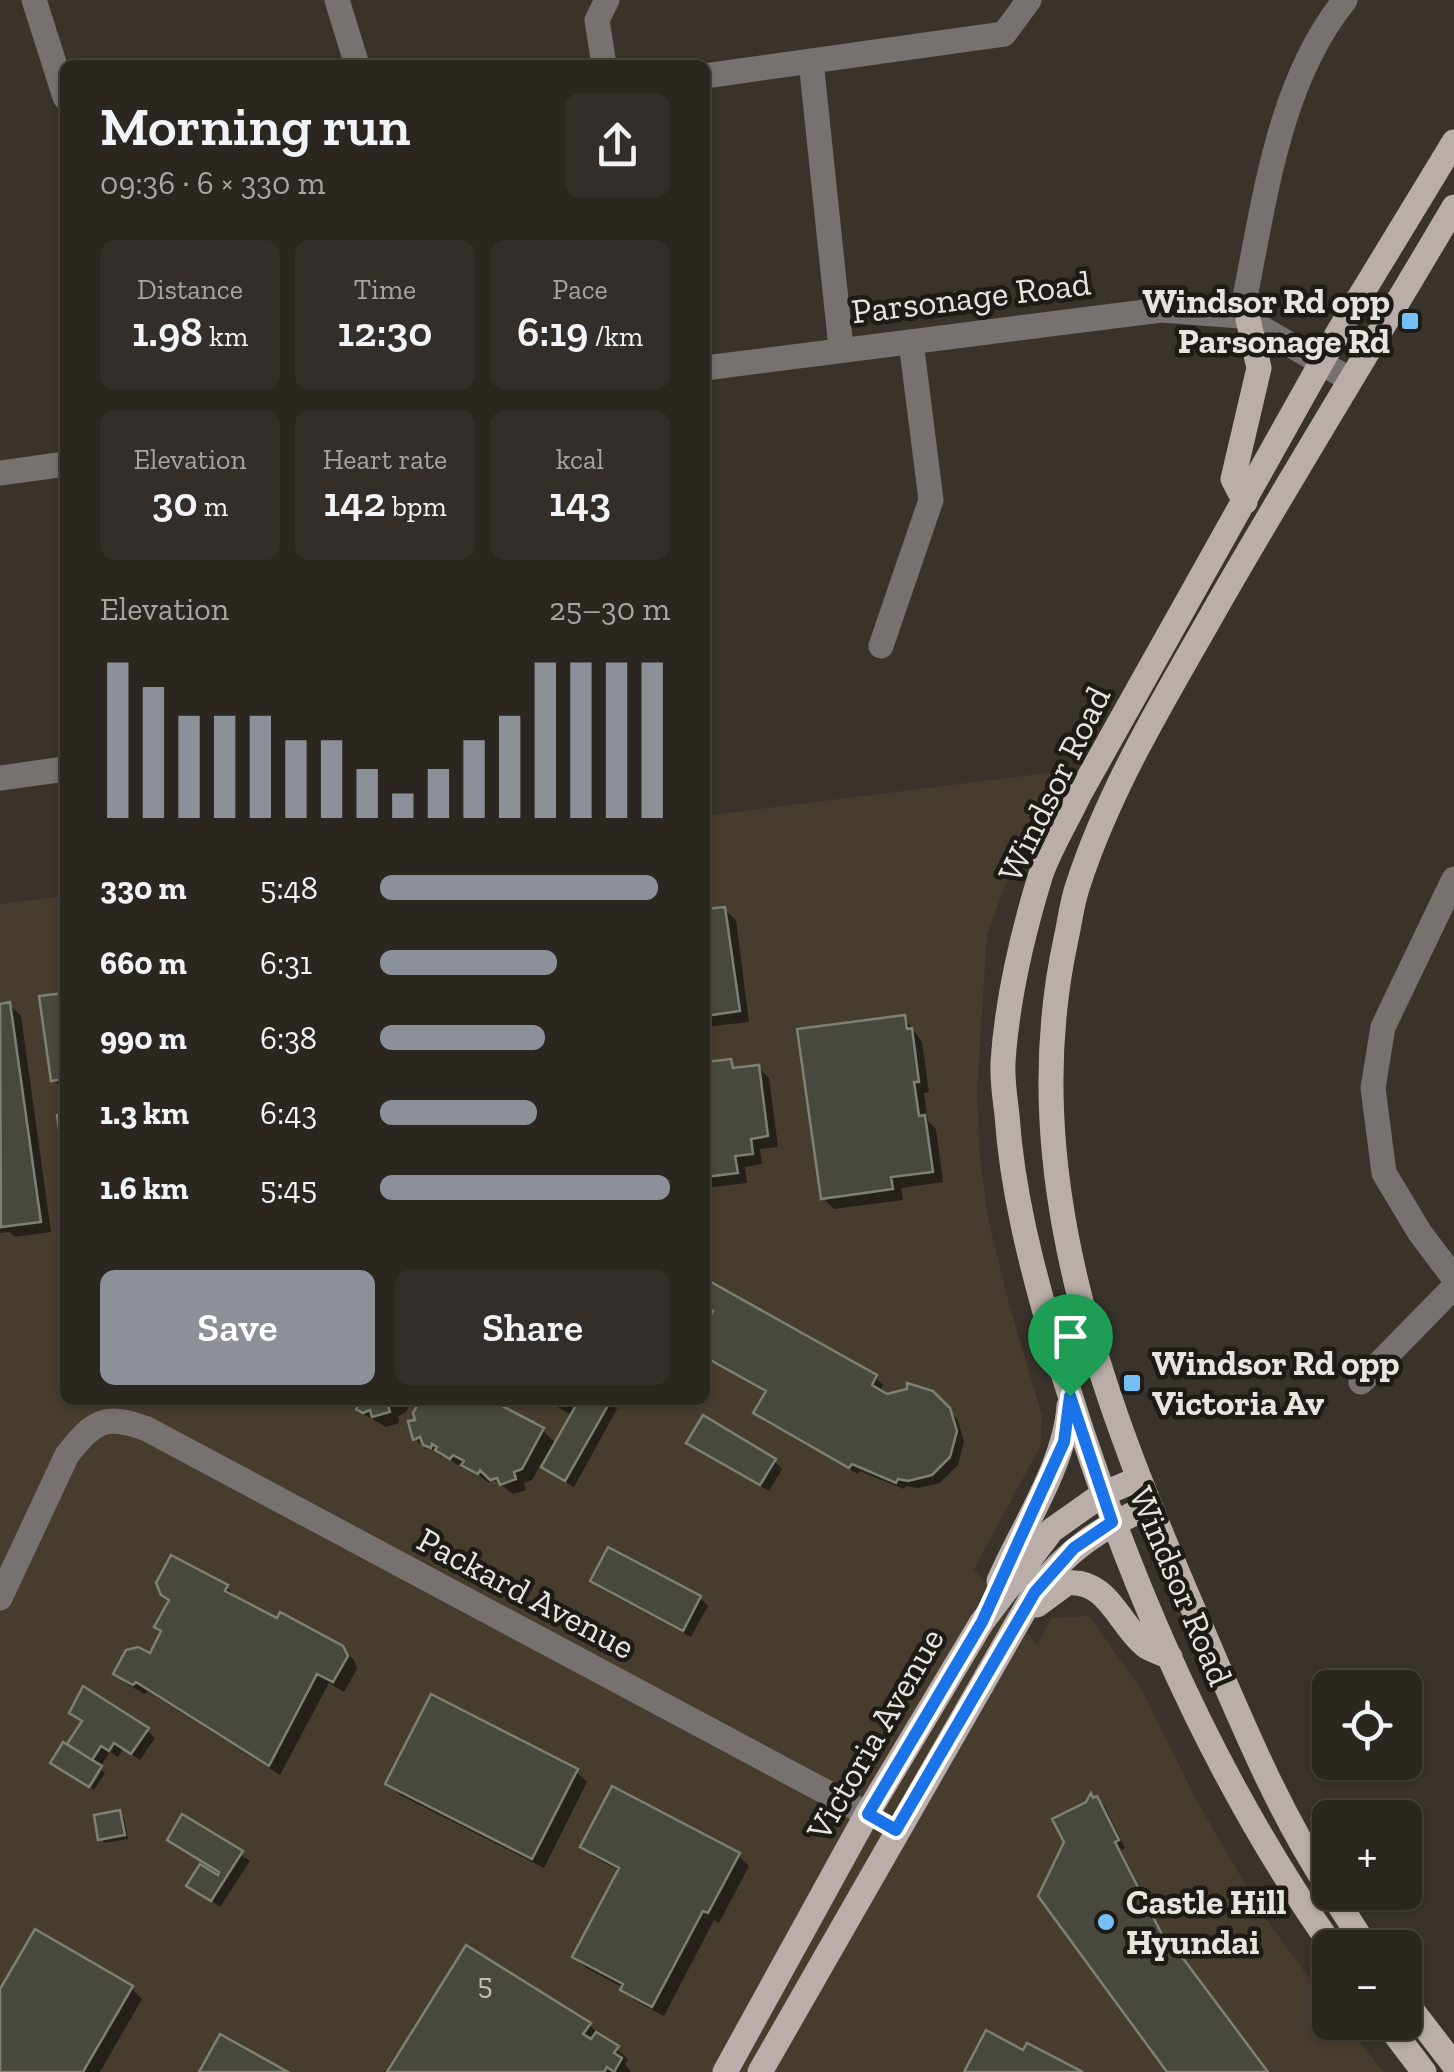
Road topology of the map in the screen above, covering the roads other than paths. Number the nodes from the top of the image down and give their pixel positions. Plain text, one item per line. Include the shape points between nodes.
1 (34, 0) edge
2 (337, 0) edge
3 (607, 0) edge
4 (1029, 0) edge
5 (1345, 0) edge
6 (355, 60) edge
7 (603, 60) edge
8 (811, 61) junction
9 (710, 75) edge
10 (60, 81) edge
11 (1454, 142) edge
12 (1454, 207) edge
13 (1244, 317) junction
14 (910, 342) junction
15 (842, 348) junction
16 (1321, 364) junction
17 (710, 367) edge
18 (1349, 379) junction
19 (60, 465) edge
20 (0, 473) edge
21 (1246, 502) junction
22 (881, 646) dead end
23 (60, 771) edge
24 (0, 778) edge
25 (1454, 879) edge
26 (1454, 1278) edge
27 (1454, 1287) edge
28 (1362, 1382) dead end
29 (1070, 1396) junction
30 (1138, 1479) junction
31 (1102, 1494) junction
32 (1149, 1506) junction
33 (1112, 1522) junction
34 (0, 1598) edge
35 (982, 1622) junction
36 (1015, 1626) junction
37 (1170, 1658) junction
38 (868, 1814) junction
39 (896, 1830) junction
40 (1312, 1857) edge
41 (1321, 1930) edge
42 (754, 2020) junction
43 (1422, 2023) edge
44 (782, 2034) junction
45 (1400, 2040) edge
46 (1454, 2065) edge
47 (725, 2072) edge
48 (760, 2072) edge
49 (1424, 2072) edge

1 - 10 street
2 - 6 street
3 - 7 street via 597,20
4 - 8 street via 1004,34
5 - 13 street via 1286,109
8 - 9 street
8 - 15 street
11 - 16 main road, Windsor Road
12 - 18 main road, Windsor Road
13 - 14 street, Parsonage Road via 1161,310
13 - 16 street, Parsonage Road
13 - 21 main road via 1259,368 1233,479
14 - 15 street, Parsonage Road
14 - 22 street via 931,500
15 - 17 street, Parsonage Road
16 - 18 street, Parsonage Road
16 - 21 main road, Windsor Road
18 - 30 main road, Windsor Road via 1126,767 1076,889 1059,970 1050,1034 1053,1167 1111,1406
19 - 20 street
21 - 29 main road, Windsor Road via 1041,874 1011,997 1003,1066 1011,1155 1020,1214
23 - 24 street
25 - 26 street via 1383,1027 1374,1088 1384,1173
27 - 28 street
29 - 31 main road, Windsor Road
29 - 35 main road via 1059,1454
30 - 31 main road, Victoria Avenue
30 - 32 main road, Windsor Road
31 - 33 main road, Windsor Road
31 - 35 main road, Victoria Avenue via 1052,1530
32 - 33 main road, Victoria Avenue
32 - 40 main road, Windsor Road via 1270,1781
33 - 36 main road, Victoria Avenue via 1054,1567
33 - 37 main road, Windsor Road
34 - 38 street, Packard Avenue via 67,1455 100,1423 122,1420
35 - 38 main road, Victoria Avenue
36 - 37 main road via 1054,1590 1079,1582 1107,1599 1146,1646
36 - 39 main road, Victoria Avenue
37 - 41 main road, Windsor Road via 1262,1838
38 - 39 main road, Packard Avenue
38 - 42 main road, Victoria Avenue
39 - 44 main road, Victoria Avenue
42 - 44 main road
42 - 47 main road, Victoria Avenue
43 - 46 main road
44 - 48 main road, Victoria Avenue
45 - 49 main road

